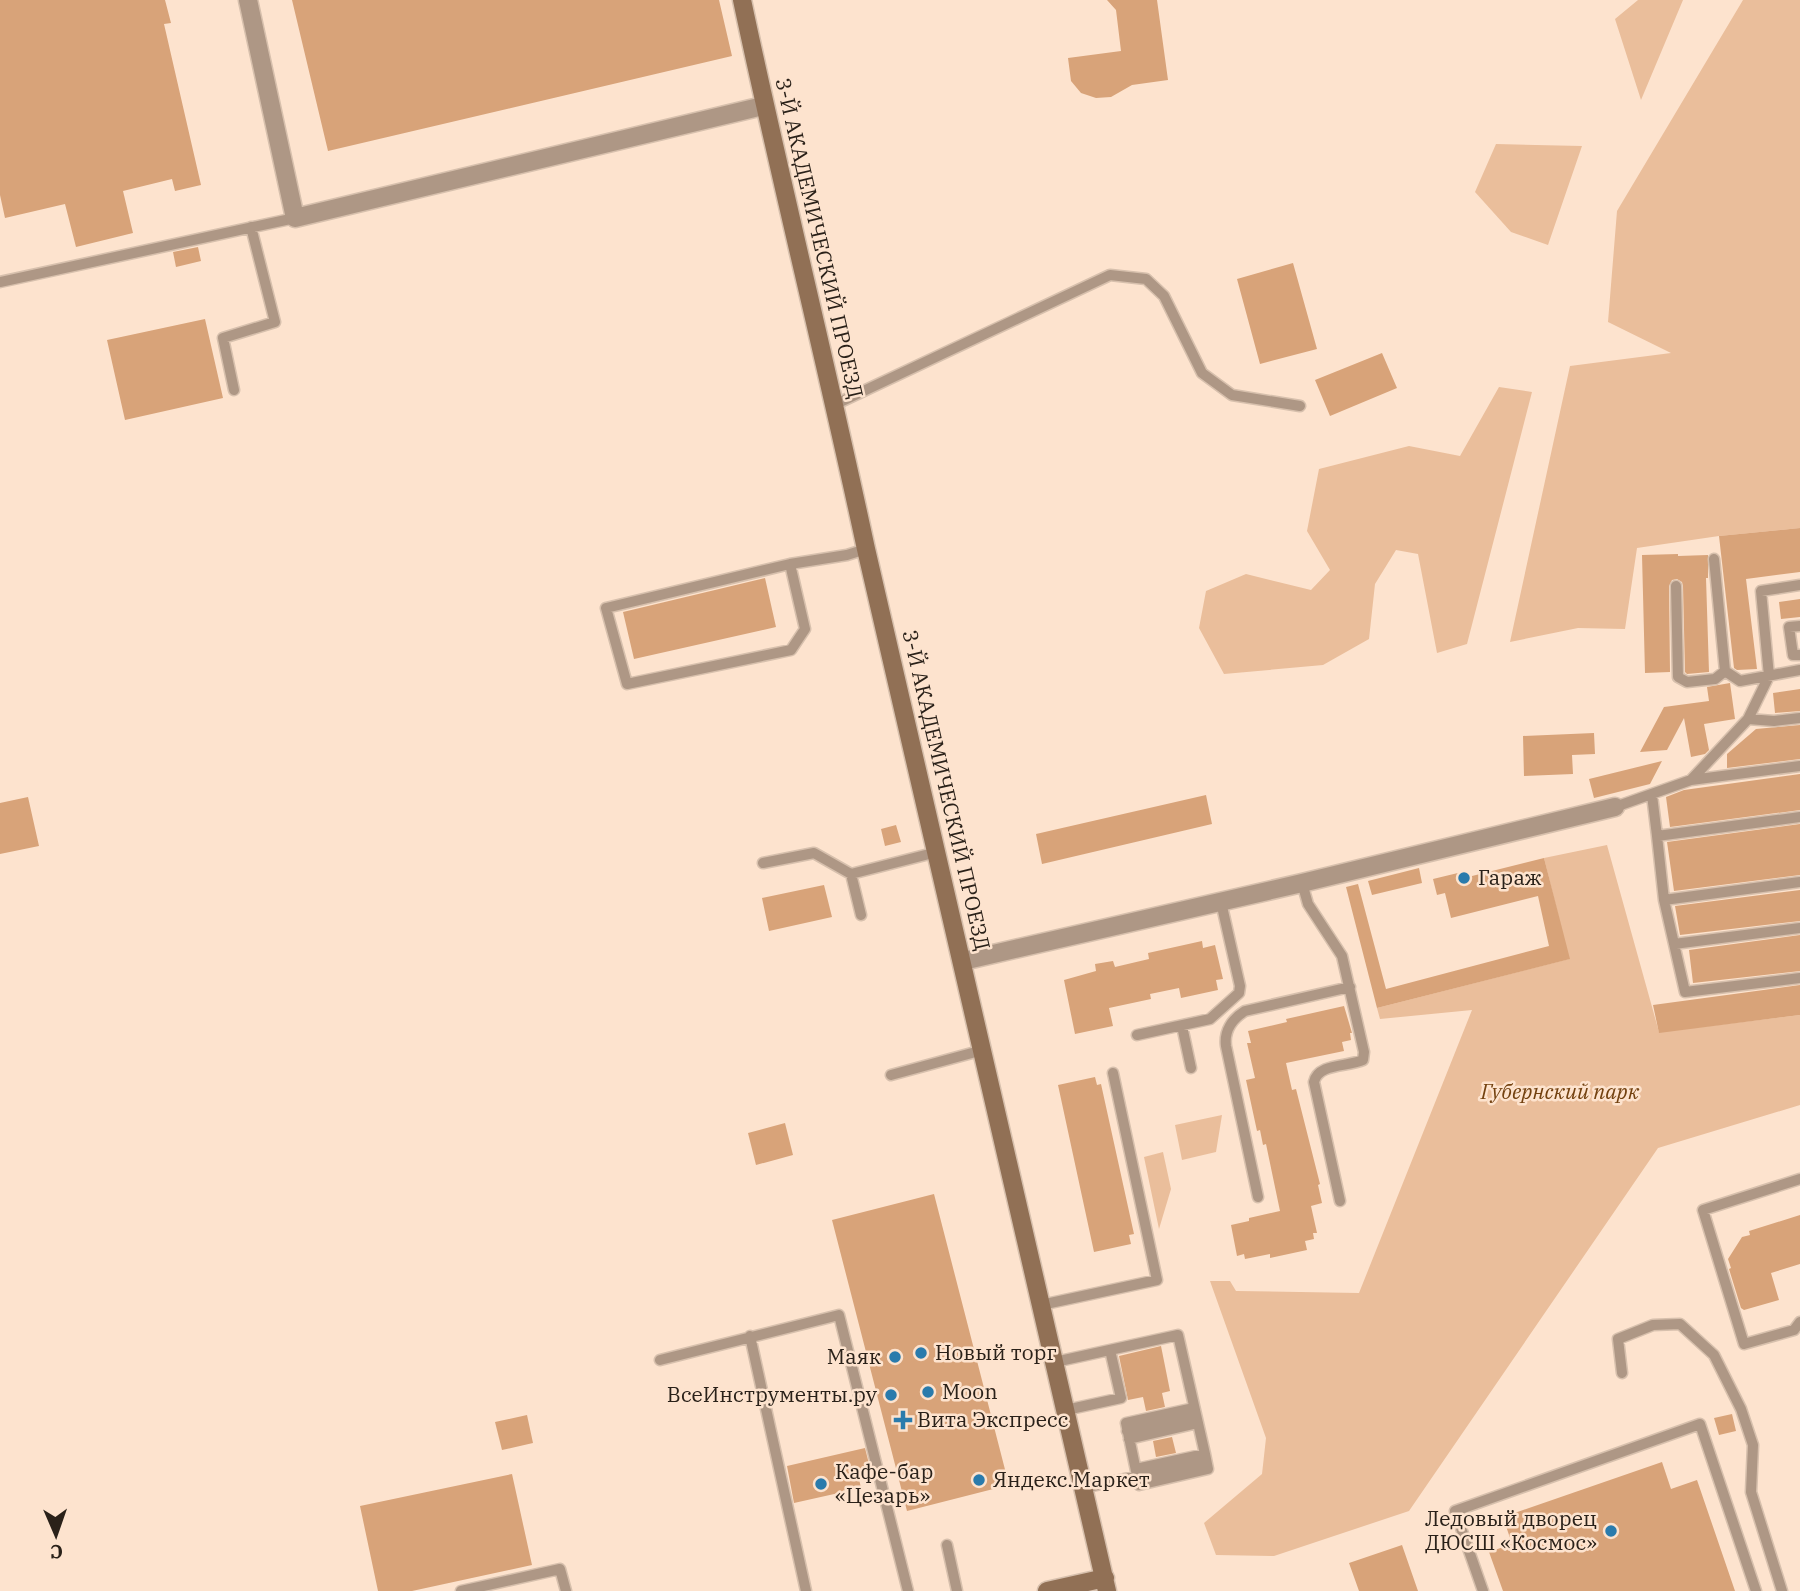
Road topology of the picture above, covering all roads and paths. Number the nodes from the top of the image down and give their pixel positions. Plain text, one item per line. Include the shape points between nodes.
1 (248, 0) edge
2 (743, 1) edge
3 (763, 106) junction
4 (295, 218) junction
5 (251, 227) junction
6 (0, 282) edge
7 (234, 390) dead end
8 (836, 404) junction
9 (1300, 406) dead end
10 (866, 549) junction
11 (1714, 559) dead end
12 (790, 565) junction
13 (1676, 586) dead end
14 (1800, 586) edge
15 (1800, 626) edge
16 (1800, 654) edge
17 (1800, 670) edge
18 (1725, 671) junction
19 (1769, 676) junction
20 (1800, 718) edge
21 (1748, 719) junction
22 (1800, 766) edge
23 (1691, 780) junction
24 (1651, 795) junction
25 (1615, 807) joint
26 (1800, 817) edge
27 (1657, 836) junction
28 (937, 852) junction
29 (763, 863) dead end
30 (851, 874) junction
31 (1800, 882) edge
32 (1302, 883) junction
33 (1664, 900) junction
34 (1221, 902) junction
35 (861, 915) dead end
36 (1800, 928) edge
37 (1674, 944) junction
38 (963, 961) junction
39 (1800, 978) edge
40 (1350, 988) junction
41 (1182, 1026) junction
42 (1137, 1035) dead end
43 (983, 1050) junction
44 (1191, 1069) dead end
45 (1113, 1073) dead end
46 (891, 1074) dead end
47 (1800, 1179) edge
48 (1258, 1196) dead end
49 (1340, 1201) dead end
50 (1041, 1305) junction
51 (1800, 1322) edge
52 (750, 1336) junction
53 (1110, 1350) junction
54 (660, 1360) dead end
55 (1055, 1362) junction
56 (1622, 1373) dead end
57 (1066, 1410) junction
58 (1196, 1415) junction
59 (1127, 1431) junction
60 (1205, 1458) junction
61 (1137, 1477) junction
62 (1083, 1488) junction
63 (947, 1545) dead end
64 (1106, 1585) edge
65 (461, 1591) edge
66 (566, 1591) edge
67 (806, 1591) edge
68 (908, 1591) edge
69 (957, 1591) edge
70 (1047, 1591) edge
71 (1483, 1591) edge
72 (1756, 1591) edge
73 (1782, 1591) edge

1 - 4 street
2 - 3 street, 3-Й АКАДЕМИЧЕСКИЙ ПРОЕЗД
3 - 4 street
3 - 8 street, 3-Й АКАДЕМИЧЕСКИЙ ПРОЕЗД
4 - 5 lane
5 - 6 lane
5 - 7 lane via 275,322 223,338
8 - 9 lane via 1110,275 1146,279 1164,296 1202,373 1232,395
8 - 10 street, 3-Й АКАДЕМИЧЕСКИЙ ПРОЕЗД
10 - 12 lane
10 - 28 street, 3-Й АКАДЕМИЧЕСКИЙ ПРОЕЗД
11 - 18 lane
12 - 12 lane via 606,608 627,684 791,650 805,629
13 - 18 lane via 1678,677 1686,682 1715,679
14 - 19 lane via 1760,591
15 - 16 lane via 1789,627 1793,655
17 - 19 lane
18 - 19 lane via 1740,681
19 - 21 lane
20 - 21 lane
21 - 23 lane
22 - 23 lane
23 - 24 lane
24 - 25 lane
24 - 27 lane
25 - 32 street
26 - 27 lane
27 - 33 lane
28 - 30 lane
28 - 38 street, 3-Й АКАДЕМИЧЕСКИЙ ПРОЕЗД
29 - 30 lane via 814,853
30 - 35 lane
31 - 33 lane
32 - 34 street
32 - 40 lane via 1308,904 1342,956
33 - 37 lane
34 - 38 street
34 - 41 lane via 1239,993 1210,1019
36 - 37 lane
37 - 39 lane via 1685,992
38 - 43 street, 3-Й АКАДЕМИЧЕСКИЙ ПРОЕЗД
40 - 48 lane via 1245,1011 1228,1030 1226,1046
40 - 49 lane via 1364,1056 1357,1063 1322,1070 1314,1082
41 - 42 lane
41 - 44 lane
43 - 46 lane
43 - 50 street, 3-Й АКАДЕМИЧЕСКИЙ ПРОЕЗД
45 - 50 lane via 1157,1280
47 - 51 lane via 1703,1210 1744,1344 1794,1330
50 - 55 street, 3-Й АКАДЕМИЧЕСКИЙ ПРОЕЗД
52 - 54 lane
52 - 67 lane
52 - 68 lane via 839,1315
53 - 55 lane
53 - 57 lane via 1121,1398
53 - 58 lane via 1178,1335
55 - 57 street, 3-Й АКАДЕМИЧЕСКИЙ ПРОЕЗД
56 - 73 lane via 1618,1339 1653,1325 1680,1324 1714,1355 1753,1445 1751,1492
57 - 62 street, 3-Й АКАДЕМИЧЕСКИЙ ПРОЕЗД
58 - 59 lane
58 - 59 lane
58 - 60 lane
59 - 61 lane
60 - 61 lane
60 - 61 lane via 1208,1469
61 - 62 lane
62 - 64 street, 3-Й АКАДЕМИЧЕСКИЙ ПРОЕЗД
63 - 69 lane
64 - 70 street
65 - 66 lane via 560,1569
71 - 72 lane via 1455,1511 1699,1424

